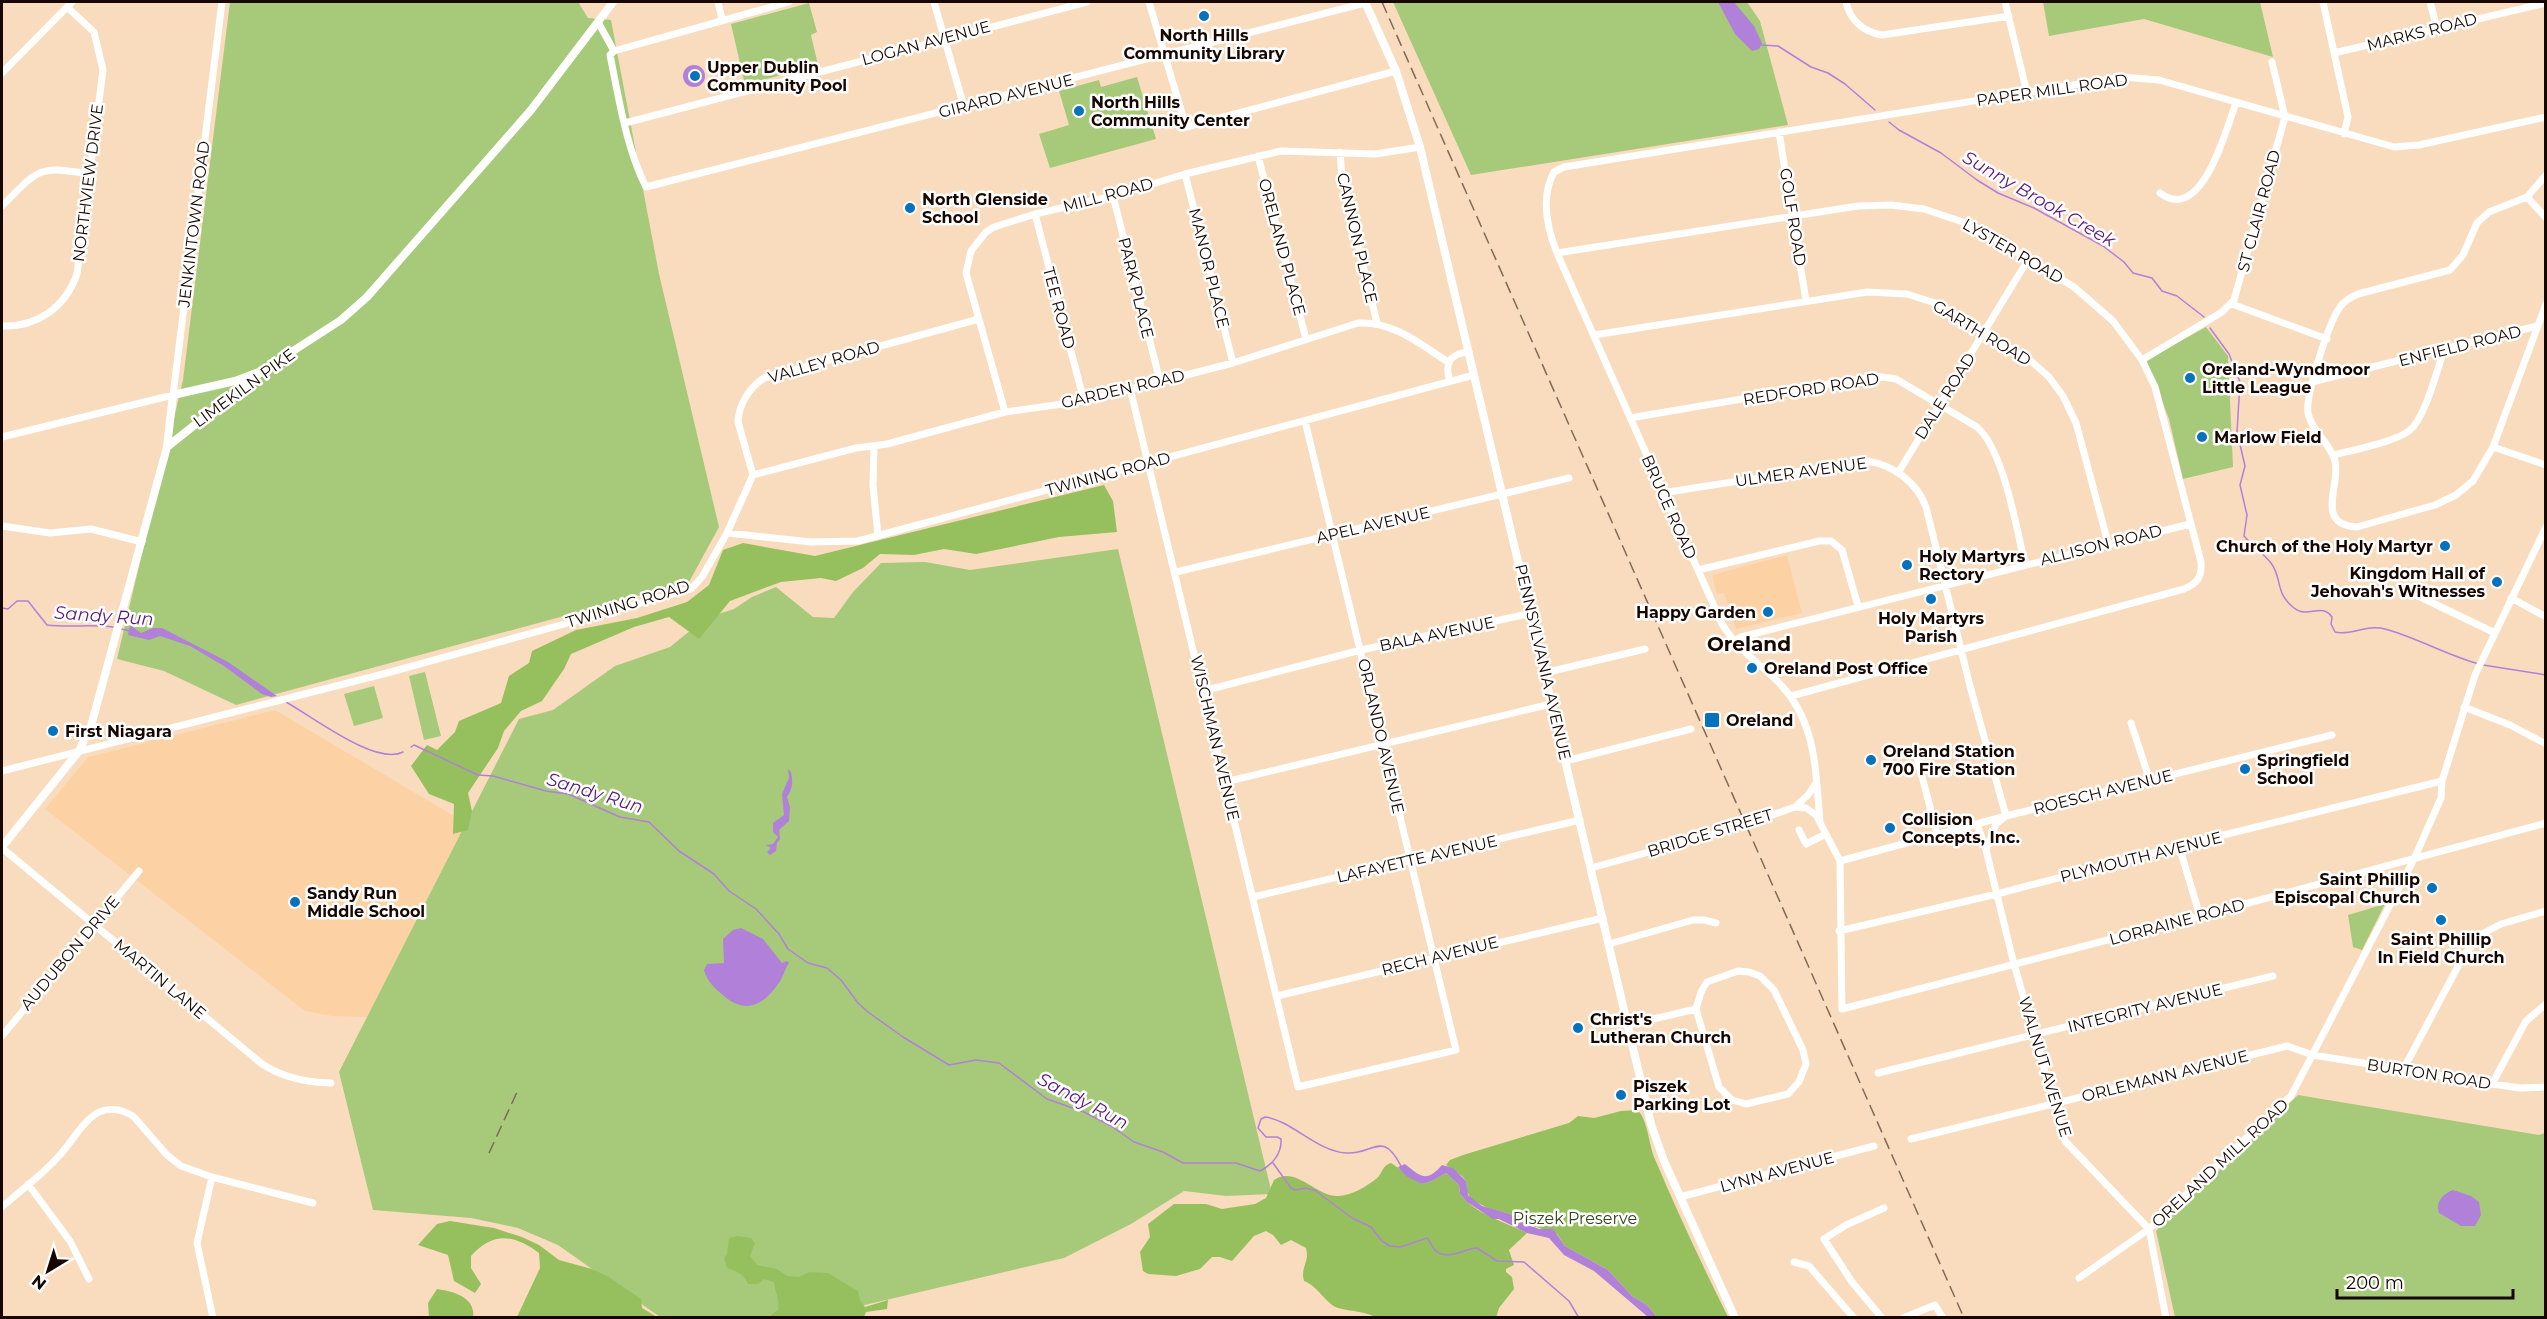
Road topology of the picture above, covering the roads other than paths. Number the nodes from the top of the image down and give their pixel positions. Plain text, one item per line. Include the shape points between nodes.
1 (222, 2) edge
2 (613, 2) edge
3 (718, 2) edge
4 (789, 2) edge
5 (934, 2) edge
6 (1087, 2) edge
7 (1149, 2) edge
8 (1365, 2) edge
9 (1846, 2) edge
10 (2005, 2) edge
11 (2323, 2) edge
12 (2430, 2) edge
13 (2546, 3) edge
14 (69, 4) edge
15 (2008, 16) junction
16 (722, 19) junction
17 (598, 22) junction
18 (2437, 27) junction
19 (943, 38) junction
20 (614, 51) junction
21 (2334, 53) junction
22 (1164, 56) junction
23 (2272, 62) dead end
24 (1396, 71) junction
25 (2, 73) edge
26 (2027, 93) junction
27 (2236, 103) junction
28 (964, 107) junction
29 (2285, 117) junction
30 (2546, 117) edge
31 (625, 123) junction
32 (1779, 132) junction
33 (2344, 134) junction
34 (1420, 147) junction
35 (1340, 152) junction
36 (1258, 156) junction
37 (89, 174) junction
38 (1185, 174) junction
39 (1553, 174) joint
40 (2546, 175) edge
41 (2160, 193) dead end
42 (1113, 196) junction
43 (2527, 197) junction
44 (2, 206) edge
45 (1035, 214) junction
46 (1792, 216) junction
47 (2546, 218) edge
48 (1557, 254) junction
49 (2029, 258) junction
50 (1806, 301) junction
51 (2232, 304) junction
52 (2546, 304) edge
53 (979, 320) junction
54 (1377, 323) junction
55 (2, 326) edge
56 (2537, 326) junction
57 (1985, 332) junction
58 (1594, 335) junction
59 (1306, 339) junction
60 (2327, 339) junction
61 (1469, 351) junction
62 (2444, 351) junction
63 (2142, 360) junction
64 (1448, 362) junction
65 (1233, 363) junction
66 (265, 369) junction
67 (1474, 375) junction
68 (1160, 381) junction
69 (1450, 381) junction
70 (2312, 382) junction
71 (1130, 388) junction
72 (173, 395) junction
73 (1084, 401) junction
74 (1940, 405) junction
75 (1005, 412) junction
76 (1630, 418) junction
77 (1305, 421) junction
78 (2, 437) edge
79 (874, 446) junction
80 (167, 447) junction
81 (2493, 447) junction
82 (2334, 455) junction
83 (1149, 463) junction
84 (2546, 465) edge
85 (1898, 473) junction
86 (753, 475) junction
87 (1569, 478) dead end
88 (1662, 493) junction
89 (1502, 495) junction
90 (2190, 524) junction
91 (2, 526) edge
92 (2546, 527) edge
93 (727, 533) junction
94 (1333, 534) junction
95 (878, 536) junction
96 (142, 542) junction
97 (2108, 543) junction
98 (2025, 564) junction
99 (1698, 570) junction
100 (1176, 572) junction
101 (1946, 584) junction
102 (2412, 593) dead end
103 (2511, 598) junction
104 (1858, 606) junction
105 (1532, 613) junction
106 (2546, 617) edge
107 (2495, 633) junction
108 (1734, 641) junction
109 (1962, 648) junction
110 (1645, 649) dead end
111 (1361, 650) junction
112 (1544, 673) junction
113 (1203, 691) junction
114 (1791, 696) junction
115 (1551, 704) junction
116 (2464, 707) junction
117 (2131, 723) dead end
118 (1691, 729) dead end
119 (2332, 735) dead end
120 (1383, 743) junction
121 (2546, 744) edge
122 (79, 751) junction
123 (1917, 757) dead end
124 (1566, 761) junction
125 (2, 771) edge
126 (1817, 780) junction
127 (2150, 781) junction
128 (2442, 781) junction
129 (1225, 782) junction
130 (1795, 807) junction
131 (2006, 816) junction
132 (1580, 820) junction
133 (1820, 821) junction
134 (2546, 823) edge
135 (1977, 824) junction
136 (1799, 831) dead end
137 (1826, 834) junction
138 (1937, 834) junction
139 (2179, 846) junction
140 (2, 848) edge
141 (1986, 849) junction
142 (2414, 859) junction
143 (1410, 861) junction
144 (1840, 861) junction
145 (1591, 867) junction
146 (139, 871) dead end
147 (1997, 894) junction
148 (1253, 897) junction
149 (2546, 911) edge
150 (2200, 916) junction
151 (1603, 918) junction
152 (1716, 923) dead end
153 (94, 925) junction
154 (1839, 931) junction
155 (1609, 944) junction
156 (1432, 957) junction
157 (2014, 964) junction
158 (2273, 976) dead end
159 (1277, 996) junction
160 (2546, 1004) edge
161 (1696, 1009) junction
162 (1628, 1025) junction
163 (2034, 1035) junction
164 (2, 1036) edge
165 (2313, 1054) junction
166 (2403, 1070) junction
167 (1878, 1073) dead end
168 (331, 1083) dead end
169 (2492, 1084) junction
170 (1298, 1087) joint
171 (2546, 1088) edge
172 (2054, 1104) junction
173 (1911, 1138) dead end
174 (1874, 1146) dead end
175 (212, 1177) junction
176 (28, 1184) junction
177 (1680, 1197) junction
178 (313, 1203) dead end
179 (2, 1207) edge
180 (1884, 1209) dead end
181 (2149, 1229) junction
182 (1794, 1262) dead end
183 (2079, 1278) dead end
184 (89, 1279) dead end
185 (213, 1317) edge
186 (1735, 1317) edge
187 (1854, 1317) edge
188 (1881, 1317) edge
189 (1903, 1317) edge
190 (1943, 1317) edge
191 (2166, 1317) edge

1 - 72 street, JENKINTOWN ROAD
2 - 17 main road, LIMEKILN PIKE
3 - 16 street
4 - 16 street
5 - 19 street
6 - 19 street, LOGAN AVENUE
7 - 22 street
8 - 22 street, GIRARD AVENUE
8 - 24 main road, PENNSYLVANIA AVENUE
9 - 15 street via 1857,24 1882,35
10 - 15 street
11 - 21 street
12 - 18 street
13 - 18 street, MARKS ROAD
14 - 25 street
14 - 37 street, NORTHVIEW DRIVE via 94,32 103,70
15 - 26 street
16 - 20 street
17 - 20 street
17 - 66 main road, LIMEKILN PIKE via 531,110 367,297 341,320
18 - 21 street, MARKS ROAD
19 - 28 street
19 - 31 street, LOGAN AVENUE
20 - 31 street via 610,55
21 - 33 street via 2348,117
22 - 24 street via 1186,127
22 - 28 street, GIRARD AVENUE
23 - 29 street
24 - 34 main road, PENNSYLVANIA AVENUE
26 - 27 street, PAPER MILL ROAD via 2123,77 2159,80
26 - 32 street, PAPER MILL ROAD
27 - 29 street, PAPER MILL ROAD
27 - 41 street via 2198,189 2179,199
28 - 31 street, GIRARD AVENUE via 646,188
29 - 33 street, PAPER MILL ROAD
29 - 51 street, ST CLAIR ROAD
30 - 33 street, PAPER MILL ROAD via 2411,146 2386,146
32 - 39 street, PAPER MILL ROAD via 1563,167
32 - 46 street, GOLF ROAD
34 - 35 street, MILL ROAD via 1375,154
34 - 61 main road, PENNSYLVANIA AVENUE
35 - 36 street, MILL ROAD via 1281,151
35 - 54 street, CANNON PLACE via 1342,178
36 - 38 street, MILL ROAD
36 - 59 street, ORELAND PLACE
37 - 44 street via 58,168 38,173
37 - 55 street, NORTHVIEW DRIVE via 77,274 68,293 46,316 25,324
38 - 42 street, MILL ROAD
38 - 65 street, MANOR PLACE
39 - 48 street, BRUCE ROAD via 1546,217
40 - 43 street
42 - 45 street, MILL ROAD
42 - 68 street, PARK PLACE
43 - 47 street
43 - 60 street via 2486,214 2471,232 2462,258 2450,270 2350,298 2338,310
45 - 53 street, MILL ROAD via 994,227 971,250 966,273
45 - 73 street, TEE ROAD
46 - 48 street, LYSTER ROAD
46 - 49 street, LYSTER ROAD via 1874,205 1924,209 1972,225
46 - 50 street, GOLF ROAD
48 - 58 street, BRUCE ROAD
49 - 57 street, DALE ROAD
49 - 63 street, LYSTER ROAD via 2093,301
50 - 57 street, GARTH ROAD via 1867,292 1907,294 1938,304
50 - 58 street, GARTH ROAD
51 - 60 street
51 - 63 street
52 - 56 street
53 - 75 street, MILL ROAD
53 - 86 street, VALLEY ROAD via 758,382 744,400 738,422
54 - 59 street, GARDEN ROAD via 1358,322
54 - 64 street, GARDEN ROAD via 1395,329
56 - 62 street, ENFIELD ROAD
56 - 81 street
57 - 74 street, DALE ROAD
57 - 97 street, GARTH ROAD via 2031,361 2063,396 2076,423
58 - 76 street, BRUCE ROAD
59 - 65 street, GARDEN ROAD
60 - 70 street
61 - 64 street via 1456,354
61 - 67 main road, PENNSYLVANIA AVENUE
62 - 70 street, ENFIELD ROAD
62 - 82 street via 2420,417 2411,429 2400,436
63 - 90 street, LYSTER ROAD via 2155,387
64 - 69 street
65 - 68 street, GARDEN ROAD
66 - 72 main road via 235,381
66 - 80 main road, LIMEKILN PIKE
67 - 69 street, TWINING ROAD
67 - 89 main road, PENNSYLVANIA AVENUE
68 - 71 street, GARDEN ROAD
69 - 77 street, TWINING ROAD
70 - 82 street via 2307,402 2309,417
71 - 73 street, GARDEN ROAD
71 - 83 street, WISCHMAN AVENUE
72 - 78 street
72 - 80 main road, JENKINTOWN ROAD
73 - 75 street, GARDEN ROAD
74 - 76 street, REDFORD ROAD via 1902,382 1874,377
74 - 85 street, DALE ROAD
74 - 98 street, REDFORD ROAD via 1977,427 1991,443
75 - 79 street, GARDEN ROAD
76 - 88 street, BRUCE ROAD
77 - 83 street, TWINING ROAD
77 - 94 street, ORLANDO AVENUE
79 - 86 street, GARDEN ROAD
79 - 95 street
80 - 96 main road
81 - 82 street via 2474,481 2447,500 2356,527 2343,524 2330,506 2337,474
81 - 84 street
83 - 95 street, TWINING ROAD
83 - 100 street, WISCHMAN AVENUE
85 - 88 street, ULMER AVENUE via 1876,462 1858,461
85 - 101 street, ULMER AVENUE via 1924,501
86 - 93 street
87 - 89 street, APEL AVENUE
88 - 99 street, BRUCE ROAD
89 - 94 street, APEL AVENUE
89 - 105 main road, PENNSYLVANIA AVENUE
90 - 97 street, ALLISON ROAD
90 - 109 street, LYSTER ROAD via 2200,562 2200,579 2184,589
91 - 96 street via 50,532 91,529
92 - 103 street, ORELAND MILL ROAD
93 - 95 street, TWINING ROAD via 839,543
93 - 122 street, TWINING ROAD via 691,589 387,673
94 - 100 street, APEL AVENUE
94 - 111 street, ORLANDO AVENUE
96 - 122 main road via 91,726
97 - 98 street, ALLISON ROAD
98 - 101 street, ALLISON ROAD
99 - 104 street via 1831,541 1842,550
99 - 108 street, BRUCE ROAD via 1722,624
100 - 113 street, WISCHMAN AVENUE
101 - 104 street, ALLISON ROAD
101 - 109 street, ULMER AVENUE
102 - 107 street
103 - 106 street
103 - 107 street, ORELAND MILL ROAD
104 - 108 street, ALLISON ROAD
105 - 111 street, BALA AVENUE
105 - 112 main road, PENNSYLVANIA AVENUE
107 - 116 street, ORELAND MILL ROAD
108 - 114 street, BRUCE ROAD
109 - 114 street
109 - 131 street, ULMER AVENUE
110 - 112 street
111 - 113 street, BALA AVENUE
111 - 120 street, ORLANDO AVENUE
112 - 115 main road, PENNSYLVANIA AVENUE
113 - 129 street, WISCHMAN AVENUE
114 - 126 street, BRUCE ROAD via 1813,743
115 - 120 street
115 - 124 main road, PENNSYLVANIA AVENUE
116 - 121 street
116 - 128 street, ORELAND MILL ROAD
117 - 127 street
118 - 124 street
119 - 127 street, ROESCH AVENUE
120 - 129 street
120 - 143 street, ORLANDO AVENUE
122 - 125 street, TWINING ROAD
122 - 140 main road
123 - 138 street
124 - 132 main road, PENNSYLVANIA AVENUE
126 - 130 street, BRIDGE STREET
126 - 133 street, BRUCE ROAD
127 - 131 street, ROESCH AVENUE
128 - 139 street, PLYMOUTH AVENUE
128 - 142 street, ORELAND MILL ROAD via 2441,798
129 - 148 street, WISCHMAN AVENUE
130 - 133 street via 1809,810
130 - 145 street, BRIDGE STREET via 1732,829
131 - 135 street, ROESCH AVENUE
131 - 141 street via 1996,825
132 - 143 street, LAFAYETTE AVENUE
132 - 145 main road, PENNSYLVANIA AVENUE
133 - 137 street
134 - 142 street, LORRAINE ROAD
135 - 138 street, ROESCH AVENUE
135 - 141 street, WALNUT AVENUE
136 - 137 street via 1806,844
137 - 144 street
138 - 144 street, ROESCH AVENUE
139 - 147 street, PLYMOUTH AVENUE
139 - 150 street
140 - 153 street, MARTIN LANE
141 - 147 street, WALNUT AVENUE
142 - 150 street, LORRAINE ROAD
142 - 165 street, ORELAND MILL ROAD
143 - 148 street, LAFAYETTE AVENUE
143 - 156 street, ORLANDO AVENUE
144 - 154 street
145 - 151 main road, PENNSYLVANIA AVENUE
146 - 153 street, AUDUBON DRIVE
147 - 154 street, PLYMOUTH AVENUE
147 - 157 street, WALNUT AVENUE
148 - 159 street, WISCHMAN AVENUE
149 - 166 street via 2482,934 2464,955
150 - 157 street, LORRAINE ROAD
151 - 155 main road, PENNSYLVANIA AVENUE
151 - 156 street, RECH AVENUE
152 - 155 street via 1693,920
153 - 164 street, AUDUBON DRIVE
153 - 168 street, MARTIN LANE via 262,1064 298,1080
154 - 157 street, LORRAINE ROAD via 1842,1009
155 - 162 main road, PENNSYLVANIA AVENUE
156 - 159 street, RECH AVENUE
156 - 170 street, ORLANDO AVENUE via 1456,1050
157 - 163 street, WALNUT AVENUE
158 - 163 street, INTEGRITY AVENUE
159 - 170 street, WISCHMAN AVENUE
160 - 169 street via 2526,1021
161 - 161 street via 1716,1079 1732,1100 1746,1104 1784,1096 1799,1082 1806,1064 1803,1050 1774,990 1760,976 1738,971 1713,979 1701,992
161 - 162 street
162 - 177 main road, PENNSYLVANIA AVENUE via 1654,1133
163 - 167 street, INTEGRITY AVENUE
163 - 172 street, WALNUT AVENUE
165 - 166 street, BURTON ROAD
165 - 172 street, ORLEMANN AVENUE via 2287,1046
165 - 181 street, ORELAND MILL ROAD via 2291,1096
166 - 169 street, BURTON ROAD
169 - 171 street, BURTON ROAD
172 - 173 street, ORLEMANN AVENUE
172 - 181 street, WALNUT AVENUE via 2065,1141
174 - 177 street, LYNN AVENUE
175 - 176 street via 181,1166 134,1117 114,1109 100,1112 88,1121 57,1159
175 - 178 street
175 - 185 street via 197,1243
176 - 179 street
176 - 184 street via 70,1241
177 - 186 main road, PENNSYLVANIA AVENUE
180 - 188 street via 1824,1239
181 - 183 street, ORELAND MILL ROAD
181 - 191 street
182 - 187 street via 1809,1266
189 - 190 street via 1935,1305

